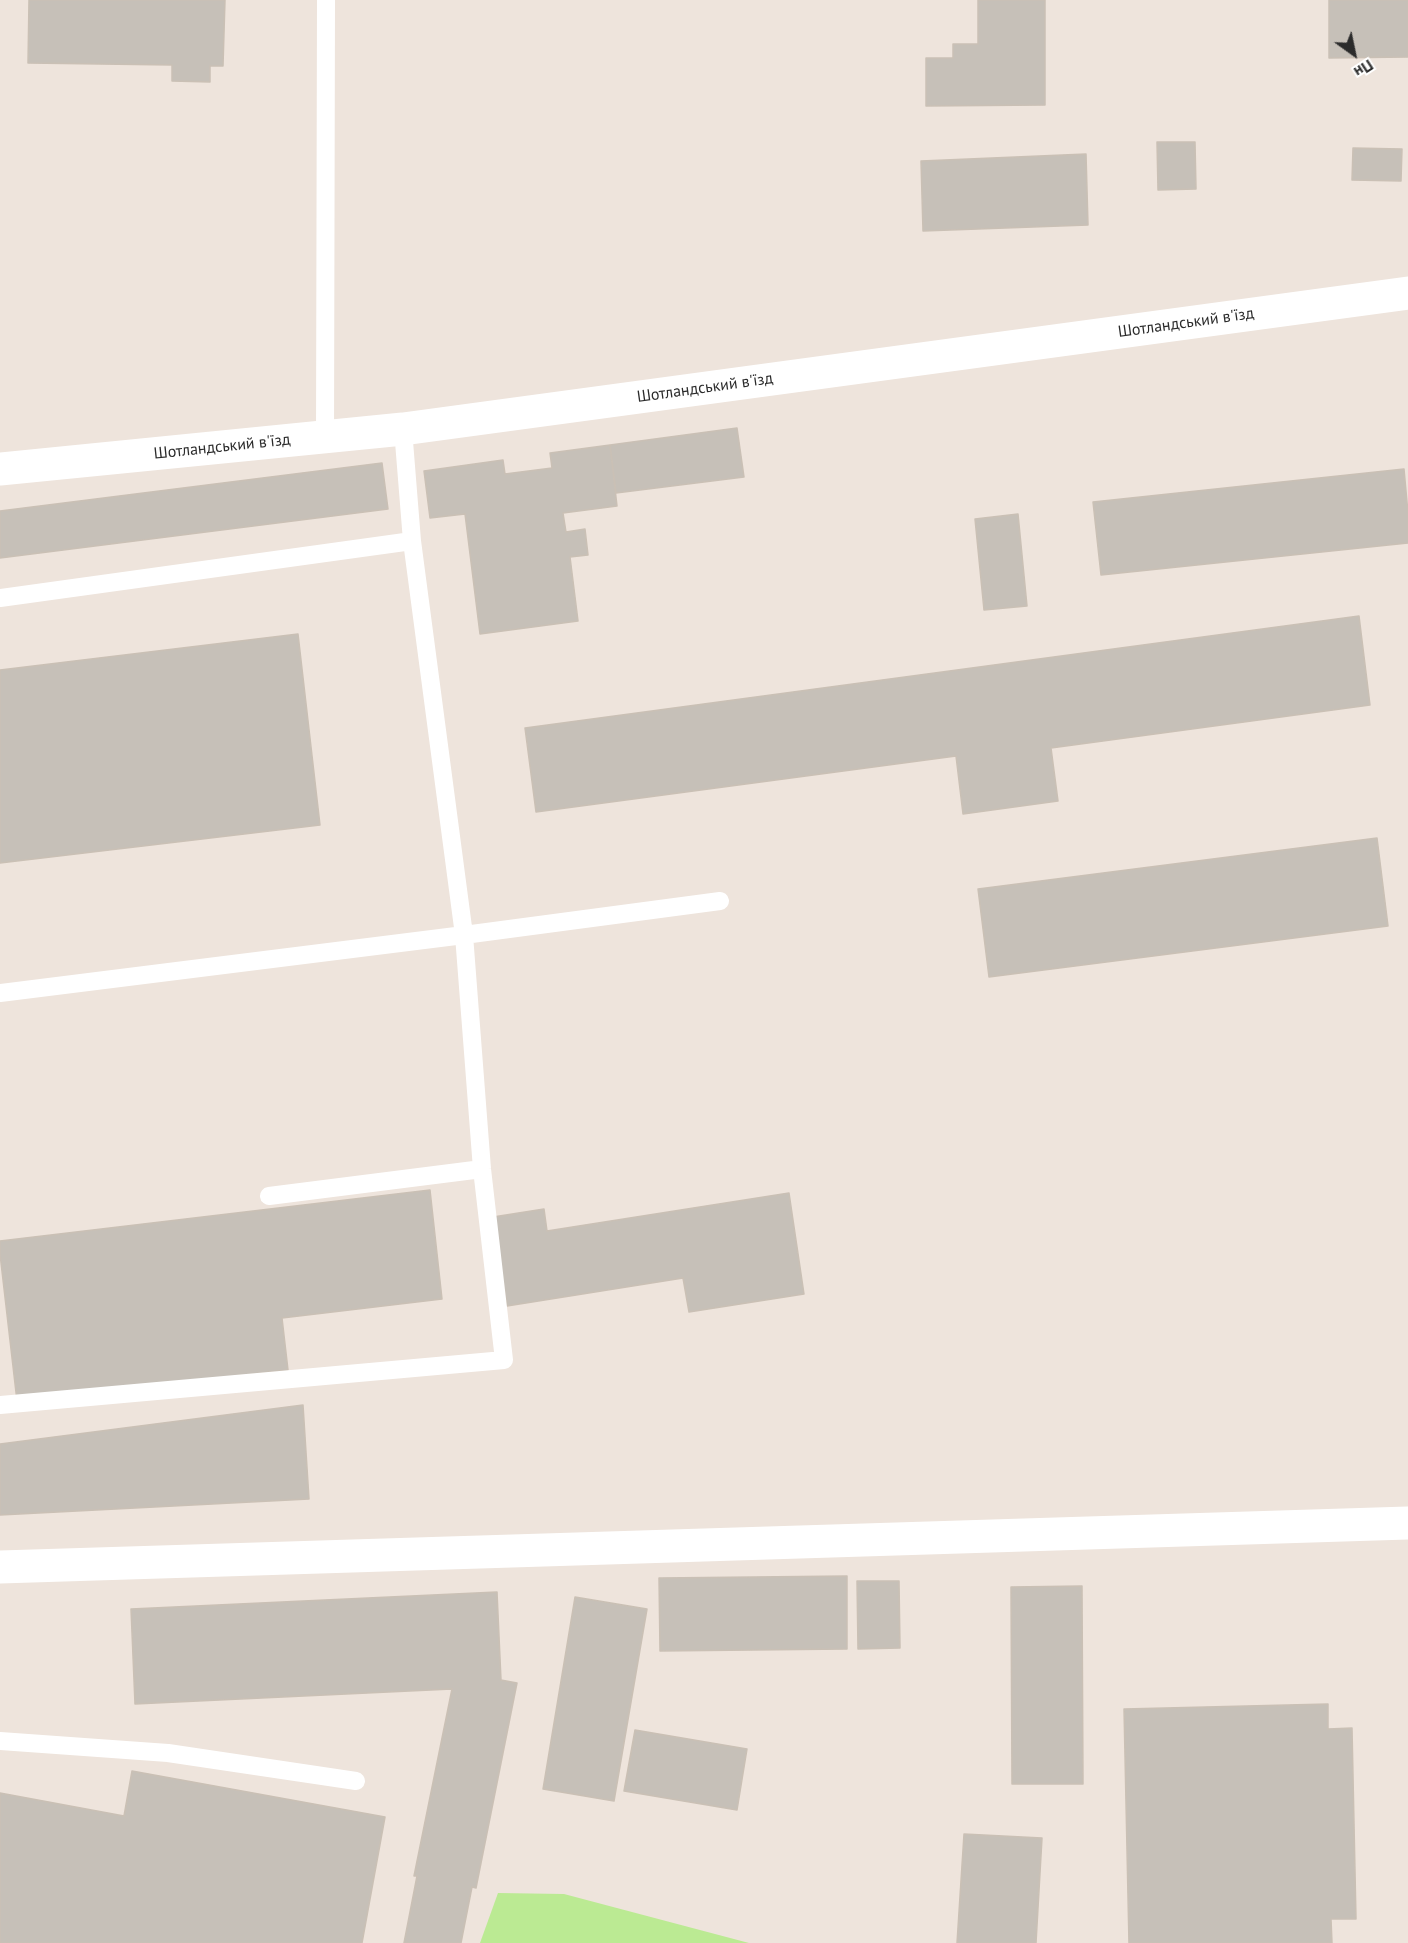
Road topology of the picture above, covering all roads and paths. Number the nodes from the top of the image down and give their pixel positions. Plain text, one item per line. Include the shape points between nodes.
1 (326, 0) edge
2 (1408, 293) edge
3 (403, 429) junction
4 (325, 436) junction
5 (0, 469) edge
6 (412, 541) junction
7 (0, 598) edge
8 (720, 901) dead end
9 (464, 935) junction
10 (0, 993) edge
11 (482, 1169) junction
12 (269, 1196) dead end
13 (0, 1405) edge
14 (1408, 1523) edge
15 (0, 1567) edge
16 (0, 1741) edge
17 (356, 1781) dead end

1 - 4 lane
2 - 3 street, Шотландський в'їзд
3 - 4 street, Шотландський в'їзд
3 - 6 lane
4 - 5 street, Шотландський в'їзд
6 - 7 lane
6 - 9 lane
8 - 9 lane
9 - 10 lane
9 - 11 lane
11 - 12 lane
11 - 13 lane via 504,1360
14 - 15 street
16 - 17 lane via 168,1753

